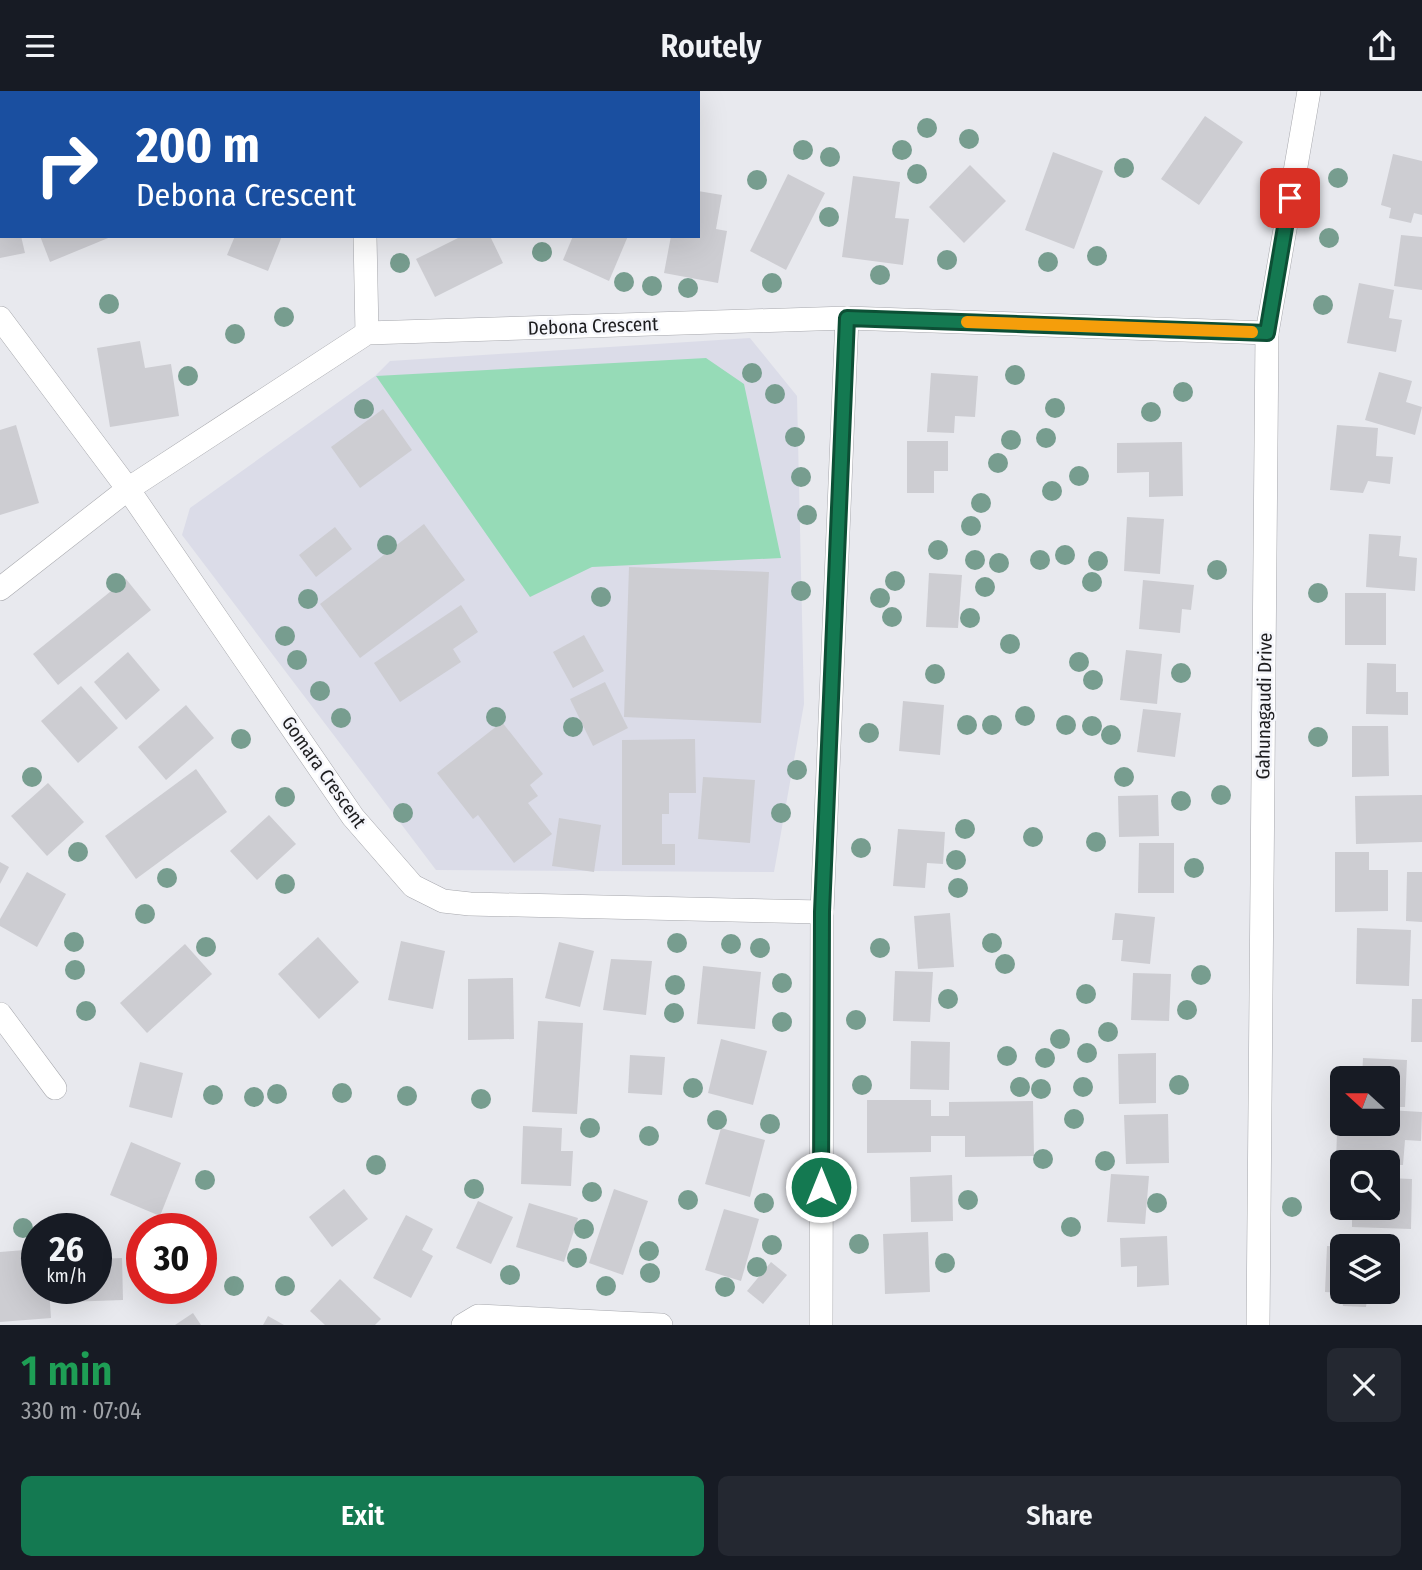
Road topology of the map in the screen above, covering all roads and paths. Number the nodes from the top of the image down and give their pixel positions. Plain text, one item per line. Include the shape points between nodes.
1 (1309, 91) edge
2 (365, 238) edge
3 (0, 318) edge
4 (847, 318) junction
5 (367, 333) junction
6 (1267, 333) junction
7 (128, 489) junction
8 (0, 589) edge
9 (822, 912) junction
10 (0, 1014) edge
11 (55, 1089) dead end
12 (463, 1325) edge
13 (661, 1325) edge
14 (821, 1325) edge
15 (1258, 1325) edge

1 - 6 street, Gahunagaudi Drive
2 - 5 street
3 - 7 street, Gomara Crescent
4 - 5 street, Debona Crescent
4 - 6 street, Debona Crescent
4 - 9 street
5 - 7 street
6 - 15 street, Gahunagaudi Drive
7 - 8 street
7 - 9 street, Gomara Crescent via 353,817 414,886 443,901 470,904
9 - 14 street
10 - 11 street
12 - 13 street via 478,1316

